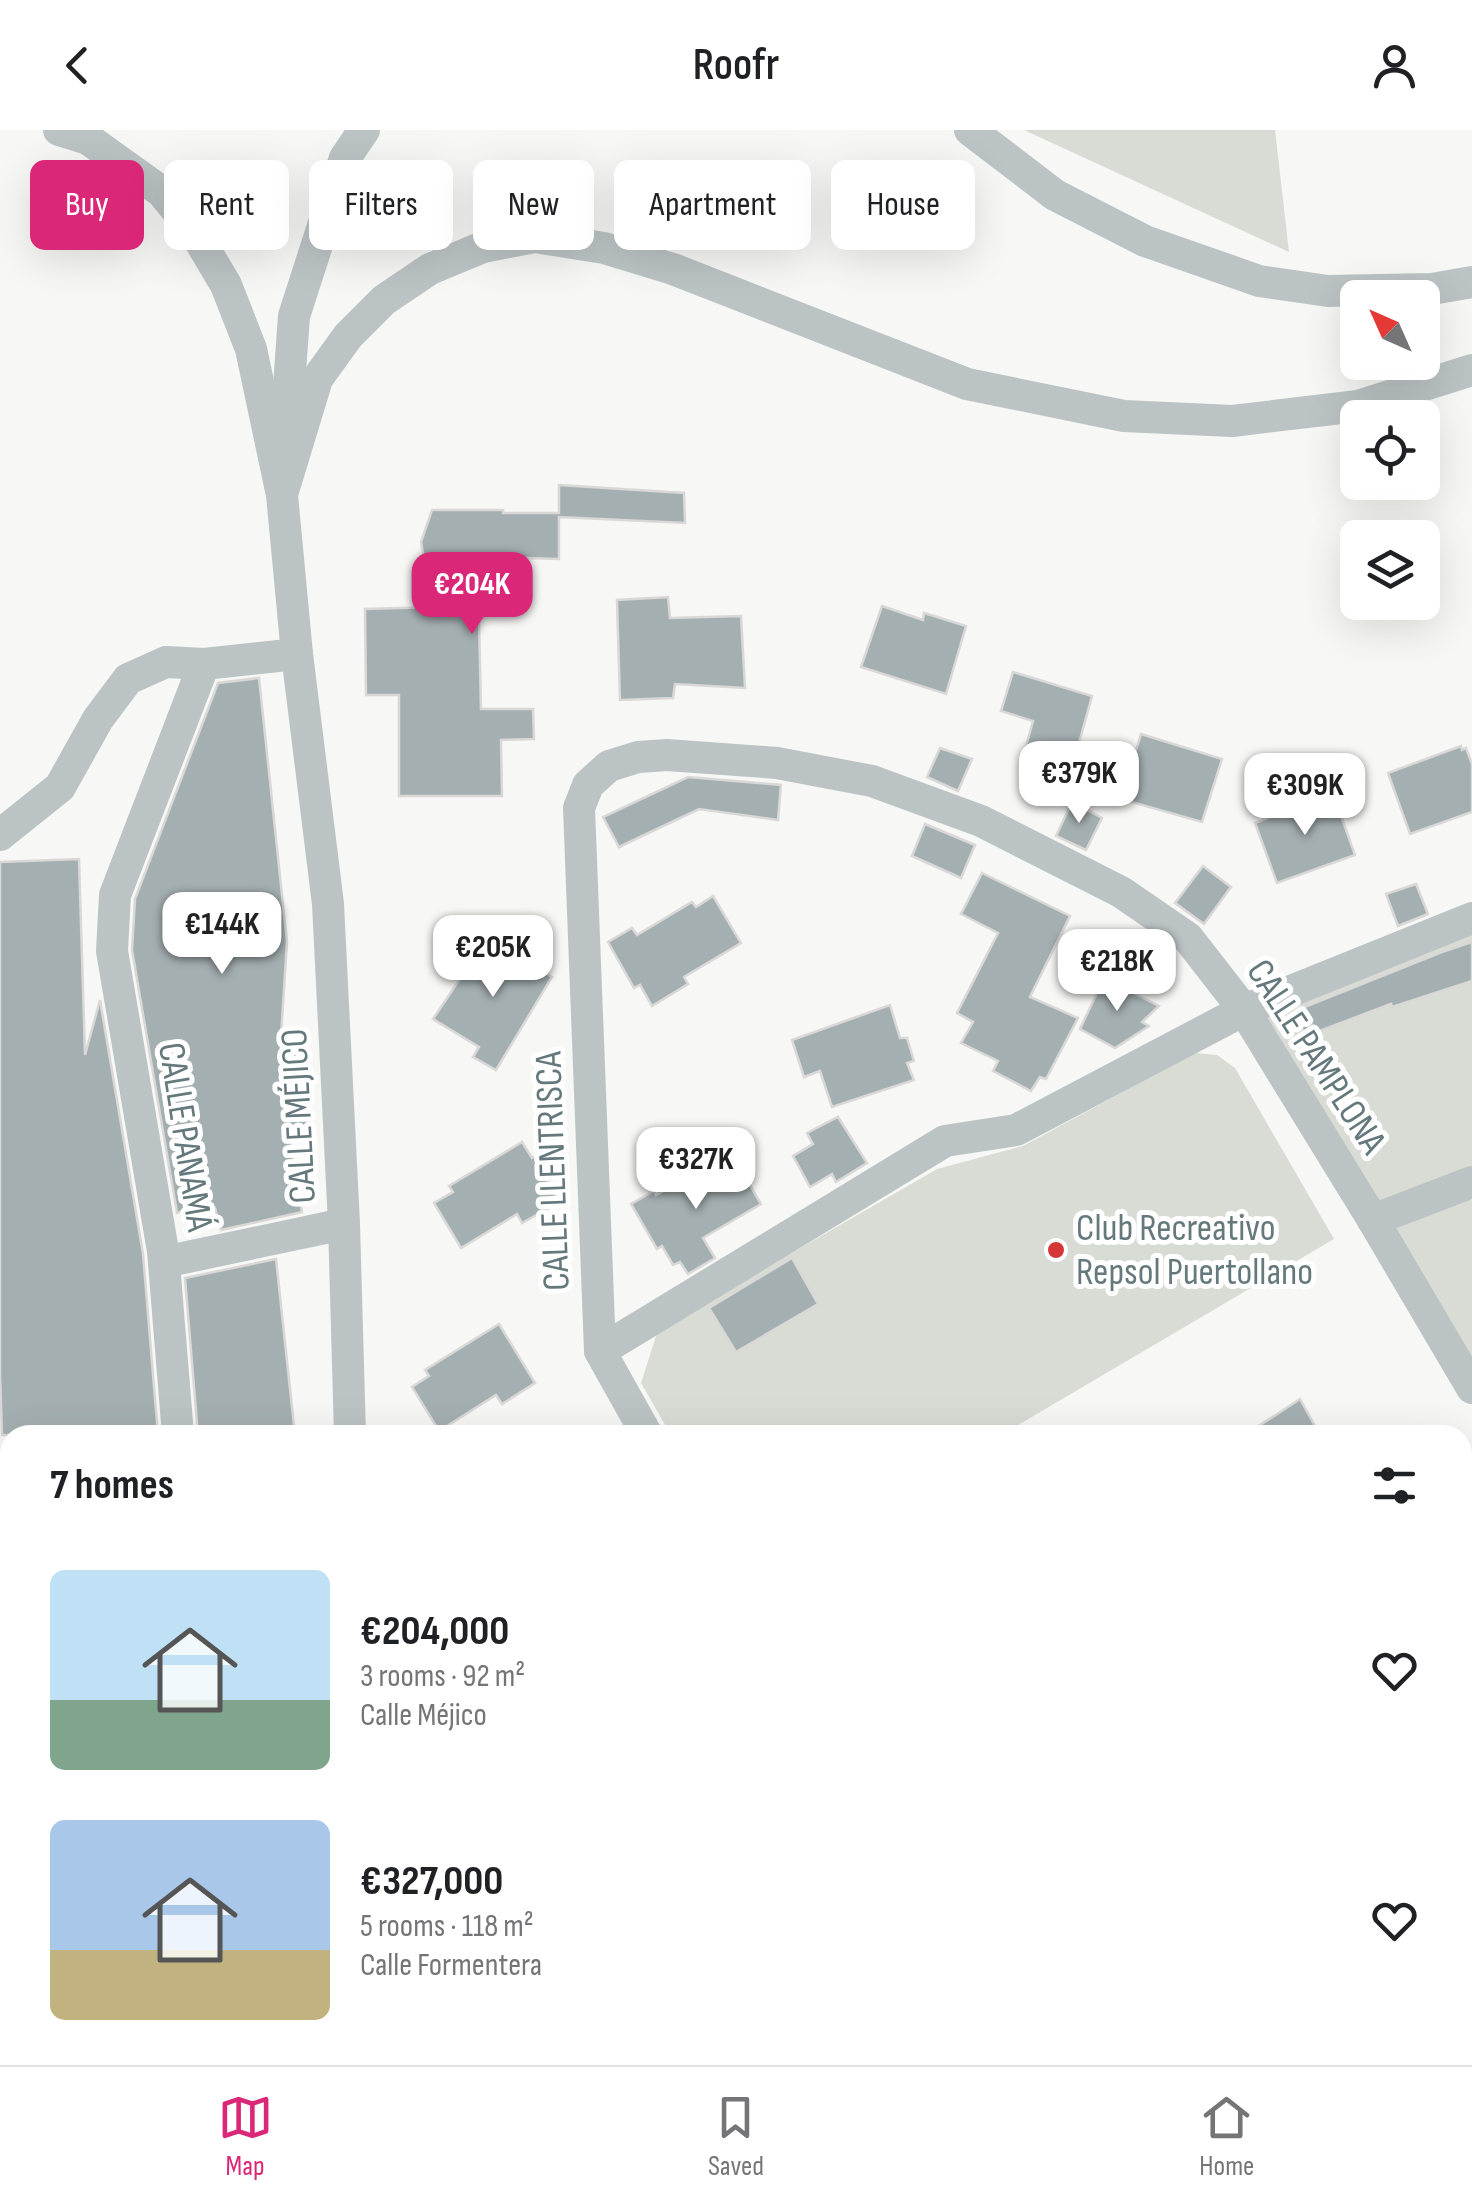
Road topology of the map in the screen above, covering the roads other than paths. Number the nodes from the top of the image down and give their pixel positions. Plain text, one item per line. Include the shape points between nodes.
1 (60, 130) edge
2 (364, 130) edge
3 (970, 130) edge
4 (1472, 282) edge
5 (1472, 370) edge
6 (282, 495) junction
7 (298, 654) junction
8 (204, 664) junction
9 (579, 808) joint
10 (0, 835) edge
11 (1472, 918) edge
12 (1244, 1010) junction
13 (1472, 1182) edge
14 (1373, 1220) junction
15 (344, 1224) junction
16 (164, 1262) junction
17 (600, 1351) junction
18 (1472, 1388) edge
19 (177, 1425) edge
20 (350, 1425) edge
21 (641, 1425) edge

1 - 6 street via 88,139 162,192 202,244 251,349
2 - 6 street via 344,158 294,316
3 - 4 street via 1054,195 1145,241 1259,281 1328,291
5 - 6 street via 1358,406 1232,420 1124,416 967,384 673,269 534,237 430,269 384,300 348,336 317,379
6 - 7 street, CALLE MÉJICO
7 - 8 street
7 - 15 street, CALLE MÉJICO via 328,904
8 - 10 street via 166,662 128,679 60,787
8 - 16 street, CALLE PANAMÁ via 115,895 112,952
9 - 12 street, CALLE PAMPLONA via 588,785 608,766 638,757 777,763 872,781 982,821 1121,892 1188,938
9 - 17 street, CALLE LLENTRISCA
11 - 12 street
12 - 14 street, CALLE PAMPLONA
12 - 17 street via 1016,1130 945,1140
13 - 14 street
14 - 18 street, CALLE PAMPLONA
15 - 16 street
15 - 20 street, CALLE MÉJICO
16 - 19 street, CALLE PANAMÁ
17 - 21 street

